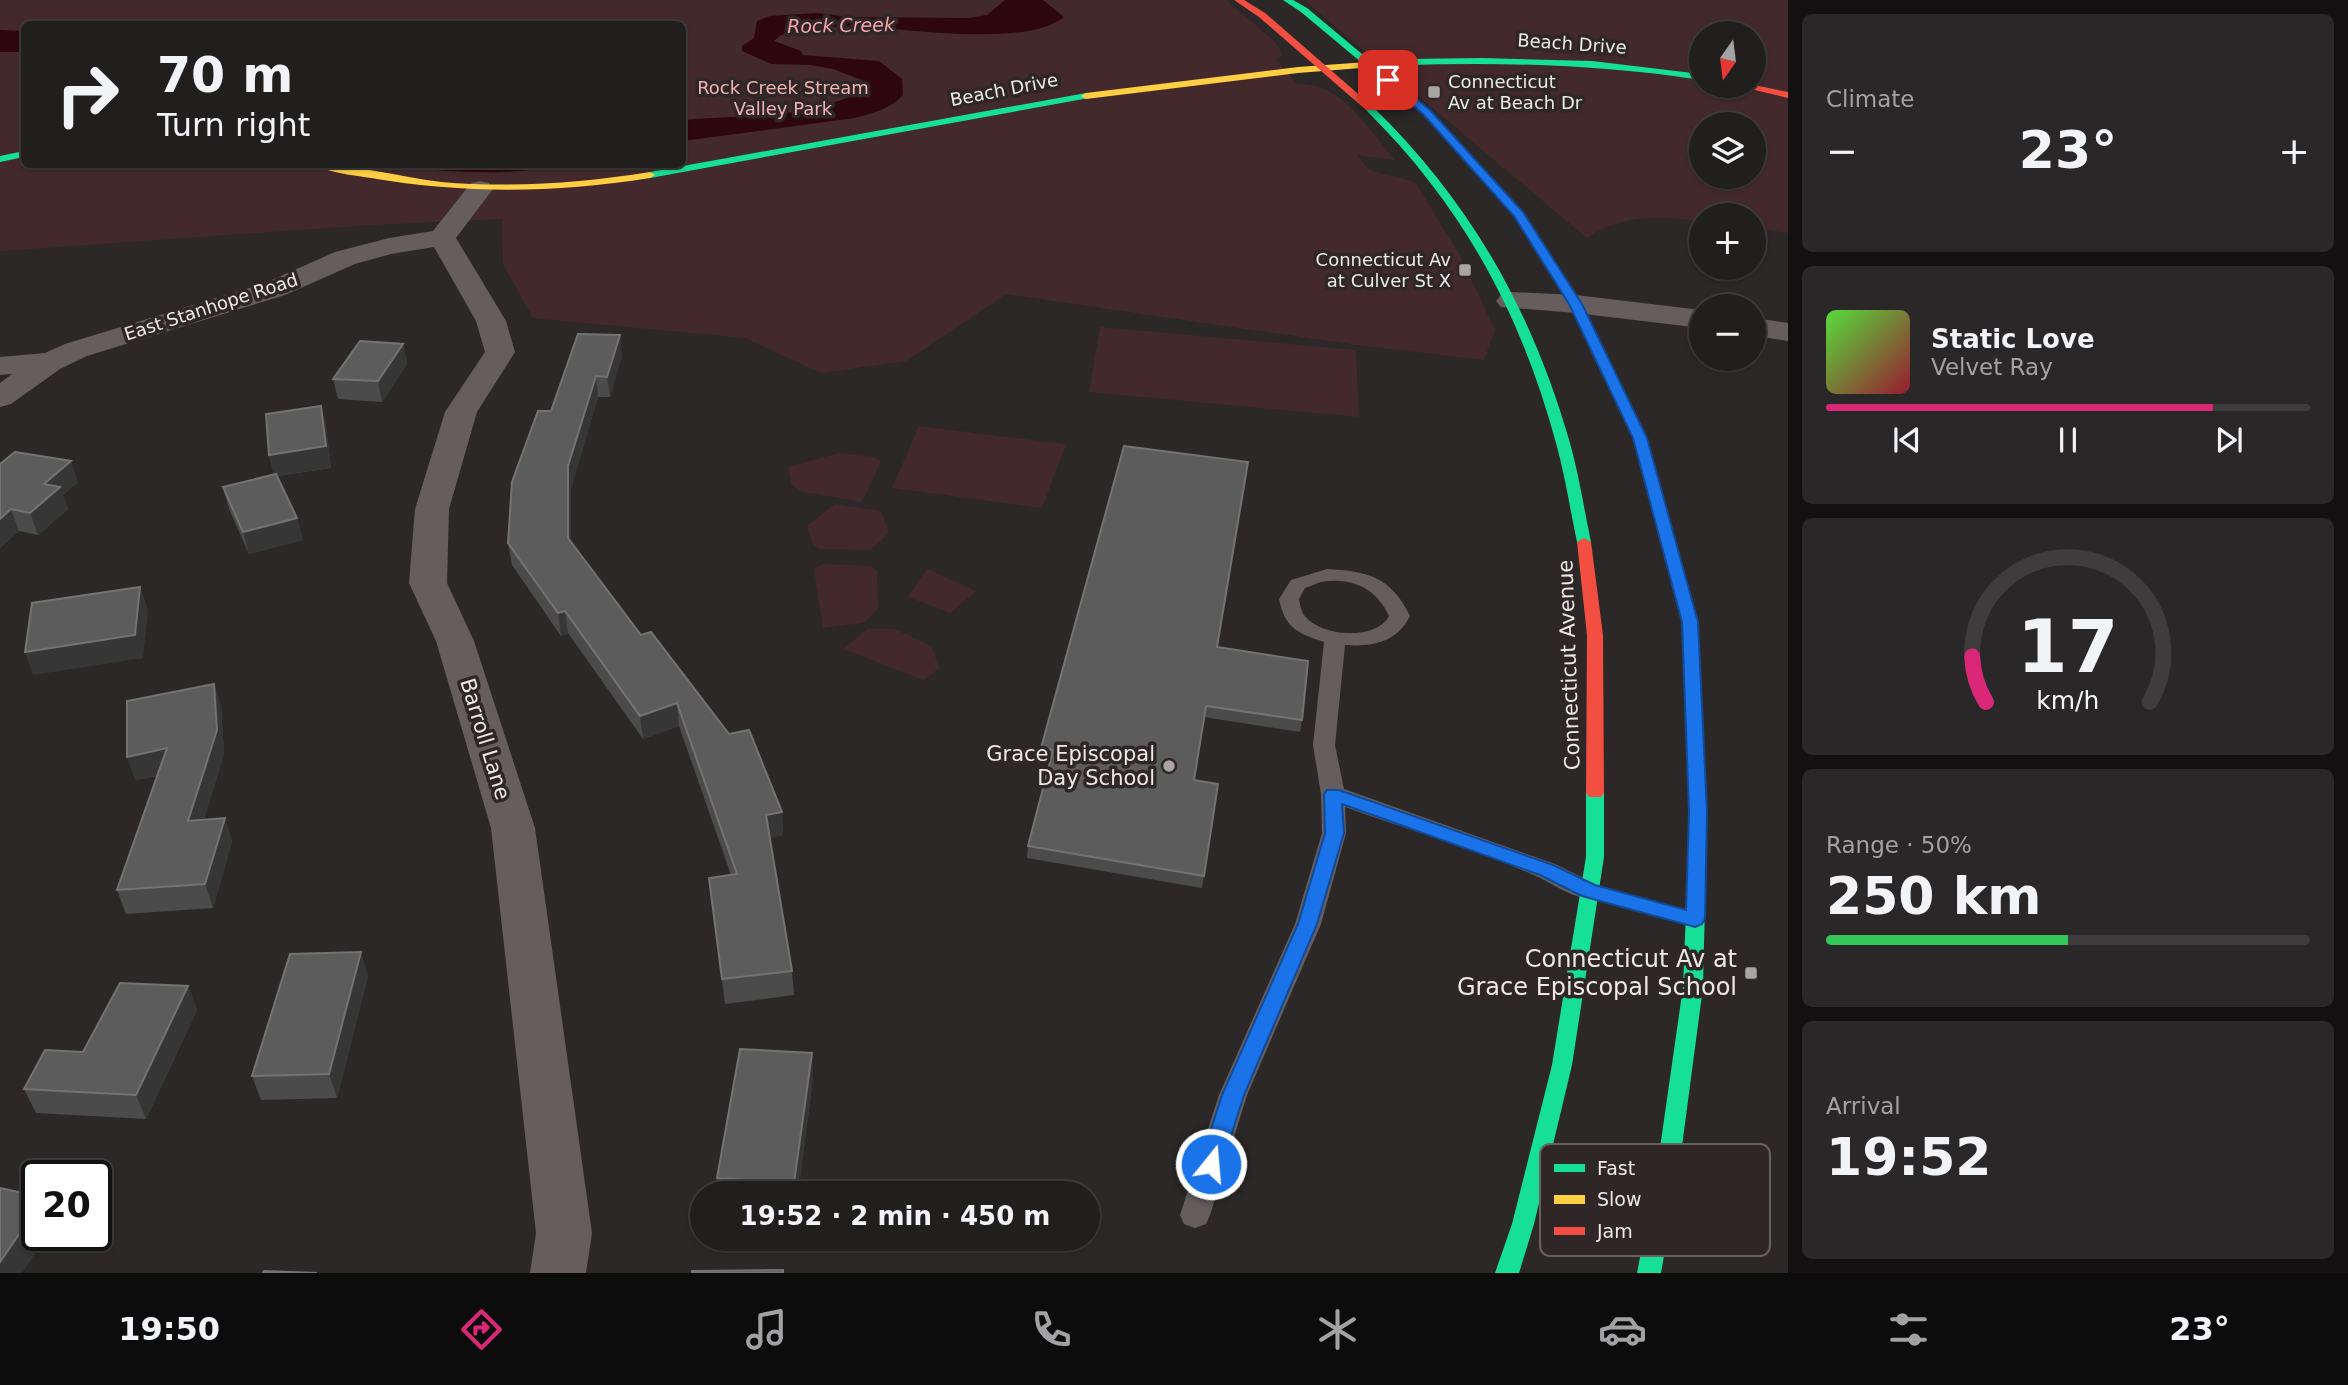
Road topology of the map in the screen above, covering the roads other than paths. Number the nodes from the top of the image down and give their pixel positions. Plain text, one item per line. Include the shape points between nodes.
1 (1238, 0) edge
2 (1287, 0) edge
3 (1369, 64) junction
4 (1322, 67) junction
5 (1689, 75) edge
6 (1766, 90) edge
7 (1788, 95) edge
8 (21, 155) edge
9 (0, 159) edge
10 (337, 168) edge
11 (480, 189) junction
12 (442, 238) junction
13 (1511, 301) junction
14 (1576, 304) junction
15 (1689, 318) edge
16 (1766, 329) edge
17 (1788, 332) edge
18 (51, 362) junction
19 (0, 366) edge
20 (0, 397) edge
21 (1335, 638) junction
22 (1333, 794) junction
23 (1589, 891) junction
24 (1695, 919) junction
25 (1543, 1144) edge
26 (1671, 1144) edge
27 (1540, 1155) edge
28 (1195, 1214) dead end
29 (558, 1273) edge
30 (1507, 1273) edge

1 - 4 main road, Connecticut Avenue
2 - 3 main road
3 - 4 main road, Beach Drive
3 - 5 main road, Beach Drive via 1546,59
3 - 14 main road via 1426,112 1519,214
4 - 11 main road, Beach Drive via 1081,95 622,180
4 - 13 main road, Connecticut Avenue via 1392,129 1442,189
6 - 7 main road
8 - 9 main road
10 - 11 main road, Beach Drive via 398,181
11 - 12 street
12 - 18 street, East Stanhope Road via 345,258 275,289 76,350
12 - 29 street, Barroll Lane via 491,321 500,352 461,412 432,509 428,583 455,641 513,828 564,1234
13 - 14 street
13 - 23 main road, Connecticut Avenue via 1563,443 1590,570 1595,857
14 - 15 street
14 - 24 main road via 1640,438 1690,622 1698,812
16 - 17 street
18 - 19 street, East Stanhope Road
18 - 20 street
21 - 21 lane via 1354,640 1385,634 1399,615 1396,605 1382,590 1360,579 1327,575 1300,583 1289,598 1295,618 1319,634
21 - 22 lane via 1324,745
22 - 23 lane via 1546,870
22 - 28 lane via 1335,833 1308,924 1233,1095
23 - 24 main road
23 - 25 main road, Connecticut Avenue via 1562,1065
24 - 26 main road via 1693,987
27 - 30 main road, Connecticut Avenue

